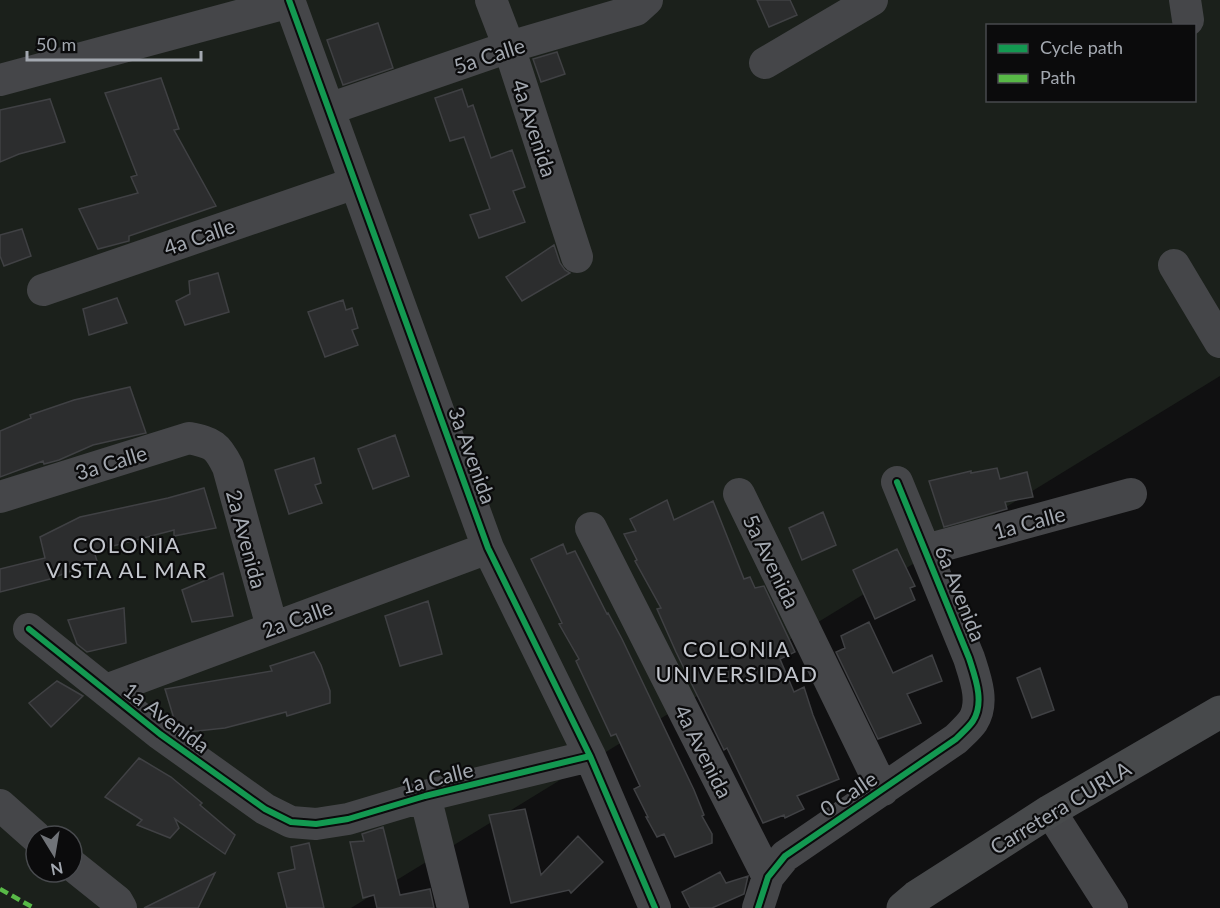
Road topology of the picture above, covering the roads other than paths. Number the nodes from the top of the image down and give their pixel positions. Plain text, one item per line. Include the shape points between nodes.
1 (491, 0) edge
2 (647, 0) edge
3 (872, 0) edge
4 (289, 1) edge
5 (508, 48) junction
6 (765, 63) dead end
7 (0, 80) edge
8 (329, 109) junction
9 (355, 183) junction
10 (577, 257) dead end
11 (1173, 265) dead end
12 (43, 290) dead end
13 (1220, 342) edge
14 (220, 451) joint
15 (897, 482) dead end
16 (739, 494) dead end
17 (1131, 494) dead end
18 (0, 497) edge
19 (591, 528) dead end
20 (488, 548) junction
21 (926, 550) junction
22 (272, 627) junction
23 (29, 629) dead end
24 (106, 690) junction
25 (1220, 712) edge
26 (974, 720) joint
27 (590, 756) junction
28 (883, 790) junction
29 (425, 796) junction
30 (0, 805) edge
31 (1050, 812) junction
32 (291, 822) joint
33 (24, 826) edge
34 (84, 875) edge
35 (768, 877) junction
36 (121, 908) edge
37 (453, 908) edge
38 (655, 908) edge
39 (758, 908) edge
40 (903, 908) edge
41 (1112, 908) edge

1 - 5 street, 4a Avenida
2 - 5 street, 5a Calle via 636,10
3 - 6 street
4 - 7 street
4 - 8 street, 3a Avenida
5 - 8 street, 5a Calle
5 - 10 street, 4a Avenida
8 - 9 street, 3a Avenida
9 - 12 street, 4a Calle
9 - 20 street, 3a Avenida
11 - 13 street
14 - 18 street, 3a Calle via 210,442 189,438
14 - 22 street, 2a Avenida via 228,467
15 - 21 street, 6a Avenida
16 - 28 street, 5a Avenida
17 - 21 street, 1a Calle
19 - 35 street, 4a Avenida
20 - 22 street, 2a Calle
20 - 27 street, 3a Avenida
21 - 26 street, 6a Avenida via 977,685 979,703
22 - 24 street, 2a Calle
23 - 24 street, 1a Avenida
24 - 32 street, 1a Avenida via 265,809
25 - 31 main road, Carretera CURLA
26 - 28 street, 0 Calle via 956,739
27 - 29 street, 1a Calle
27 - 38 street, 3a Avenida
28 - 35 street, 0 Calle via 785,856
29 - 32 street, 1a Calle via 348,819 316,824
29 - 37 street
30 - 33 street
31 - 40 main road, Carretera CURLA
31 - 41 street
34 - 36 street
35 - 39 street, 0 Calle

